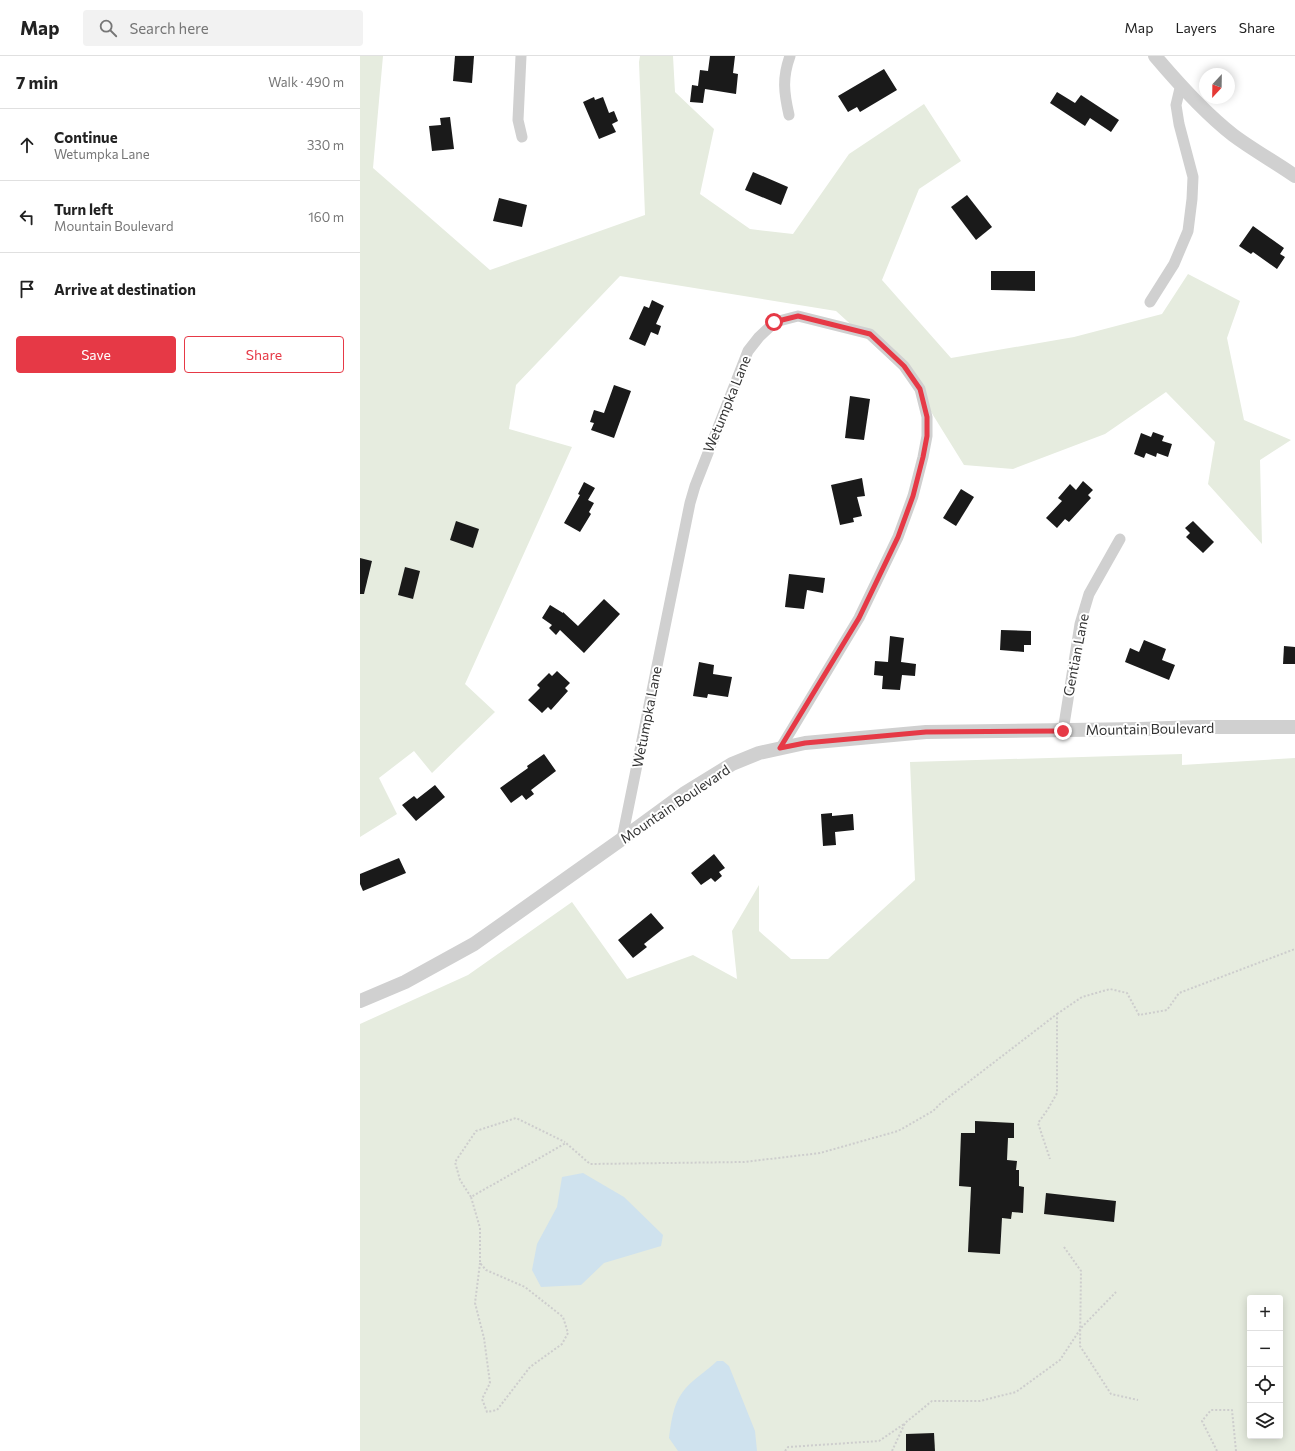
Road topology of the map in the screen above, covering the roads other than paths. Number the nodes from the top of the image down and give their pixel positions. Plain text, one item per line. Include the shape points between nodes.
1 (521, 56) edge
2 (790, 56) edge
3 (1156, 56) edge
4 (1181, 84) junction
5 (790, 115) dead end
6 (522, 137) dead end
7 (1295, 176) edge
8 (1150, 302) dead end
9 (1120, 539) dead end
10 (1295, 727) edge
11 (1063, 731) junction
12 (780, 748) junction
13 (622, 839) junction
14 (360, 1001) edge

1 - 6 street via 518,120
2 - 5 street via 784,81
3 - 4 street
4 - 7 street via 1233,135
4 - 8 street via 1176,105 1193,177 1188,231 1174,264
9 - 11 street, Gentian Lane via 1089,594 1080,624
10 - 11 street, Mountain Boulevard
11 - 12 street, Mountain Boulevard via 926,732 805,743
12 - 13 street, Mountain Boulevard via 732,764 685,793
12 - 13 street, Wetumpka Lane via 859,618 898,537 913,496 927,436 927,417 920,389 891,353 870,334 798,316 774,322 748,351 695,486
13 - 14 street, Mountain Boulevard via 474,944 405,982

